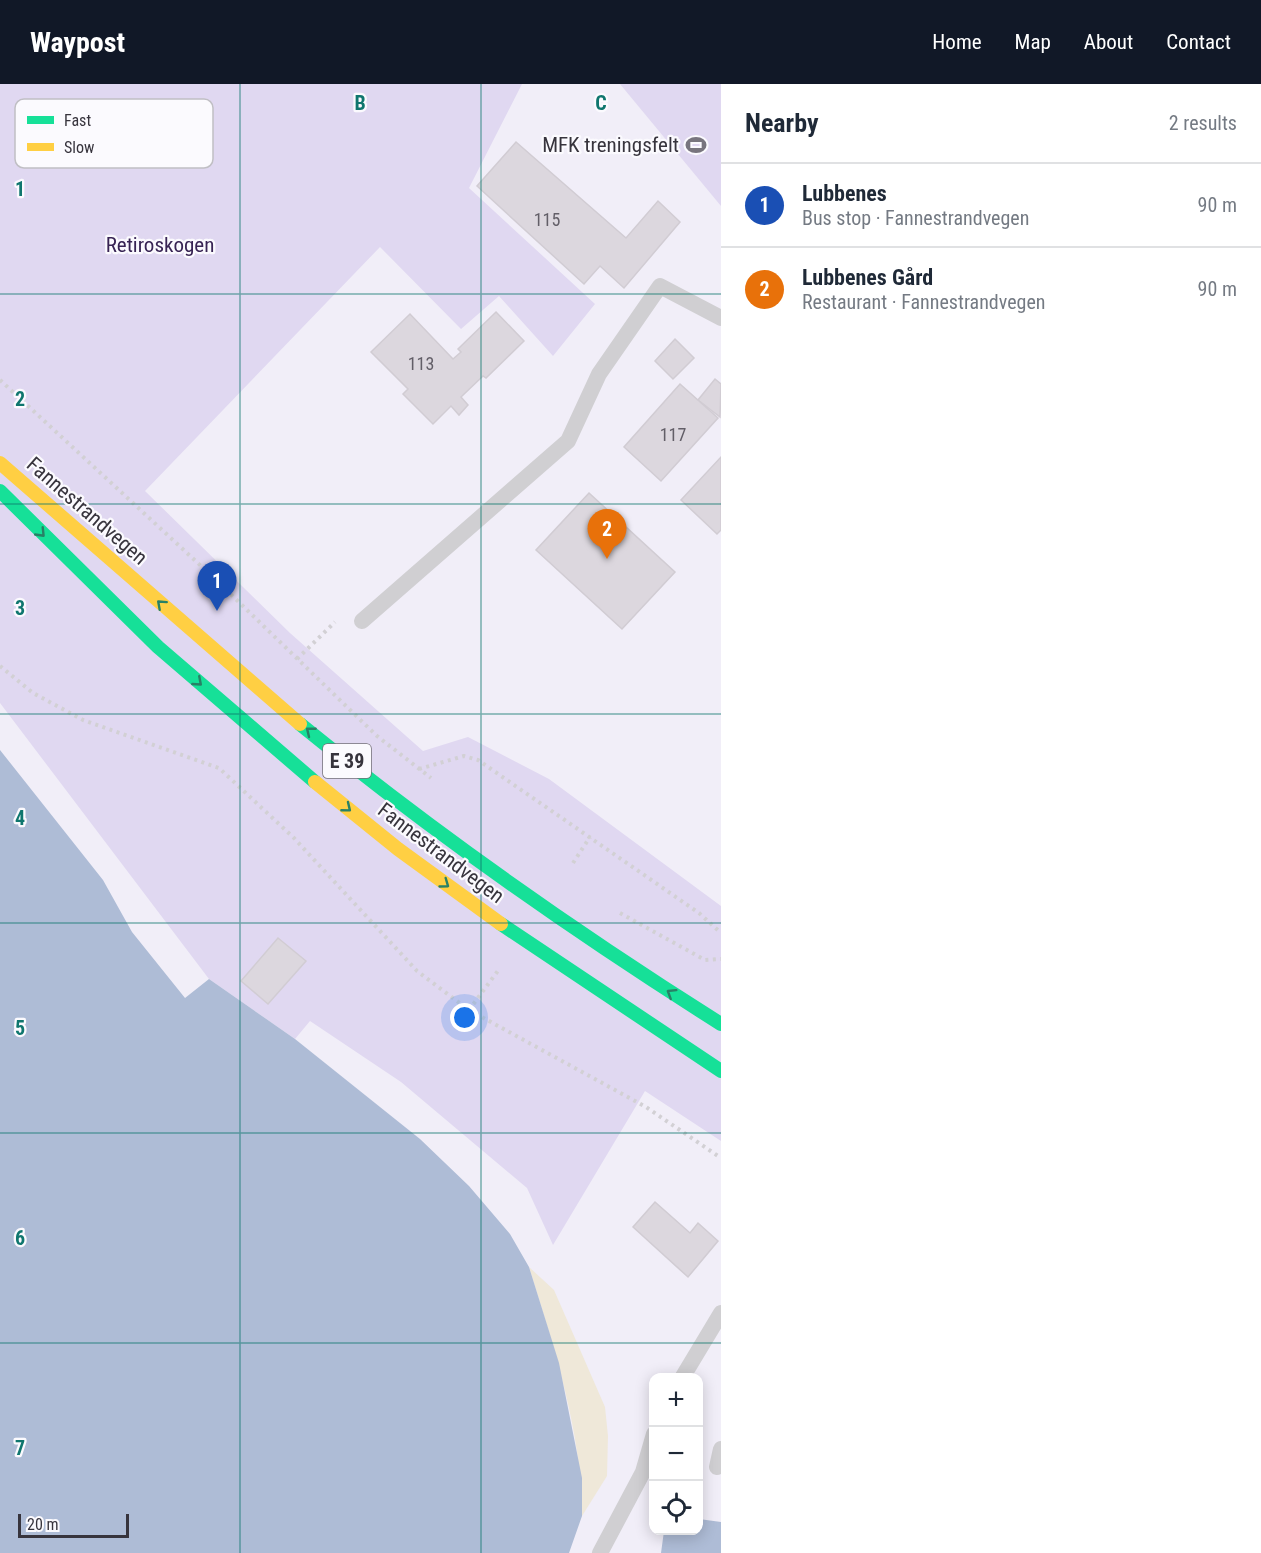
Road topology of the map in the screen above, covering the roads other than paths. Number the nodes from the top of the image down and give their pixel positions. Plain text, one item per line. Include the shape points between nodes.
1 (721, 318) edge
2 (0, 463) edge
3 (0, 491) edge
4 (362, 621) road end
5 (721, 1024) edge
6 (721, 1071) edge
7 (718, 1326) edge
8 (685, 1373) edge
9 (721, 1449) edge
10 (649, 1451) edge
11 (717, 1467) dead end
12 (600, 1553) edge

1 - 4 lane via 660,286 599,374 568,441
5 -> 2 highway, Fannestrandvegen / E 39 via 610,954 399,803 202,640
3 -> 6 highway, Fannestrandvegen / E 39 via 158,647 273,748 398,849 511,931
7 - 8 lane
9 - 11 lane
10 - 12 lane via 643,1472

